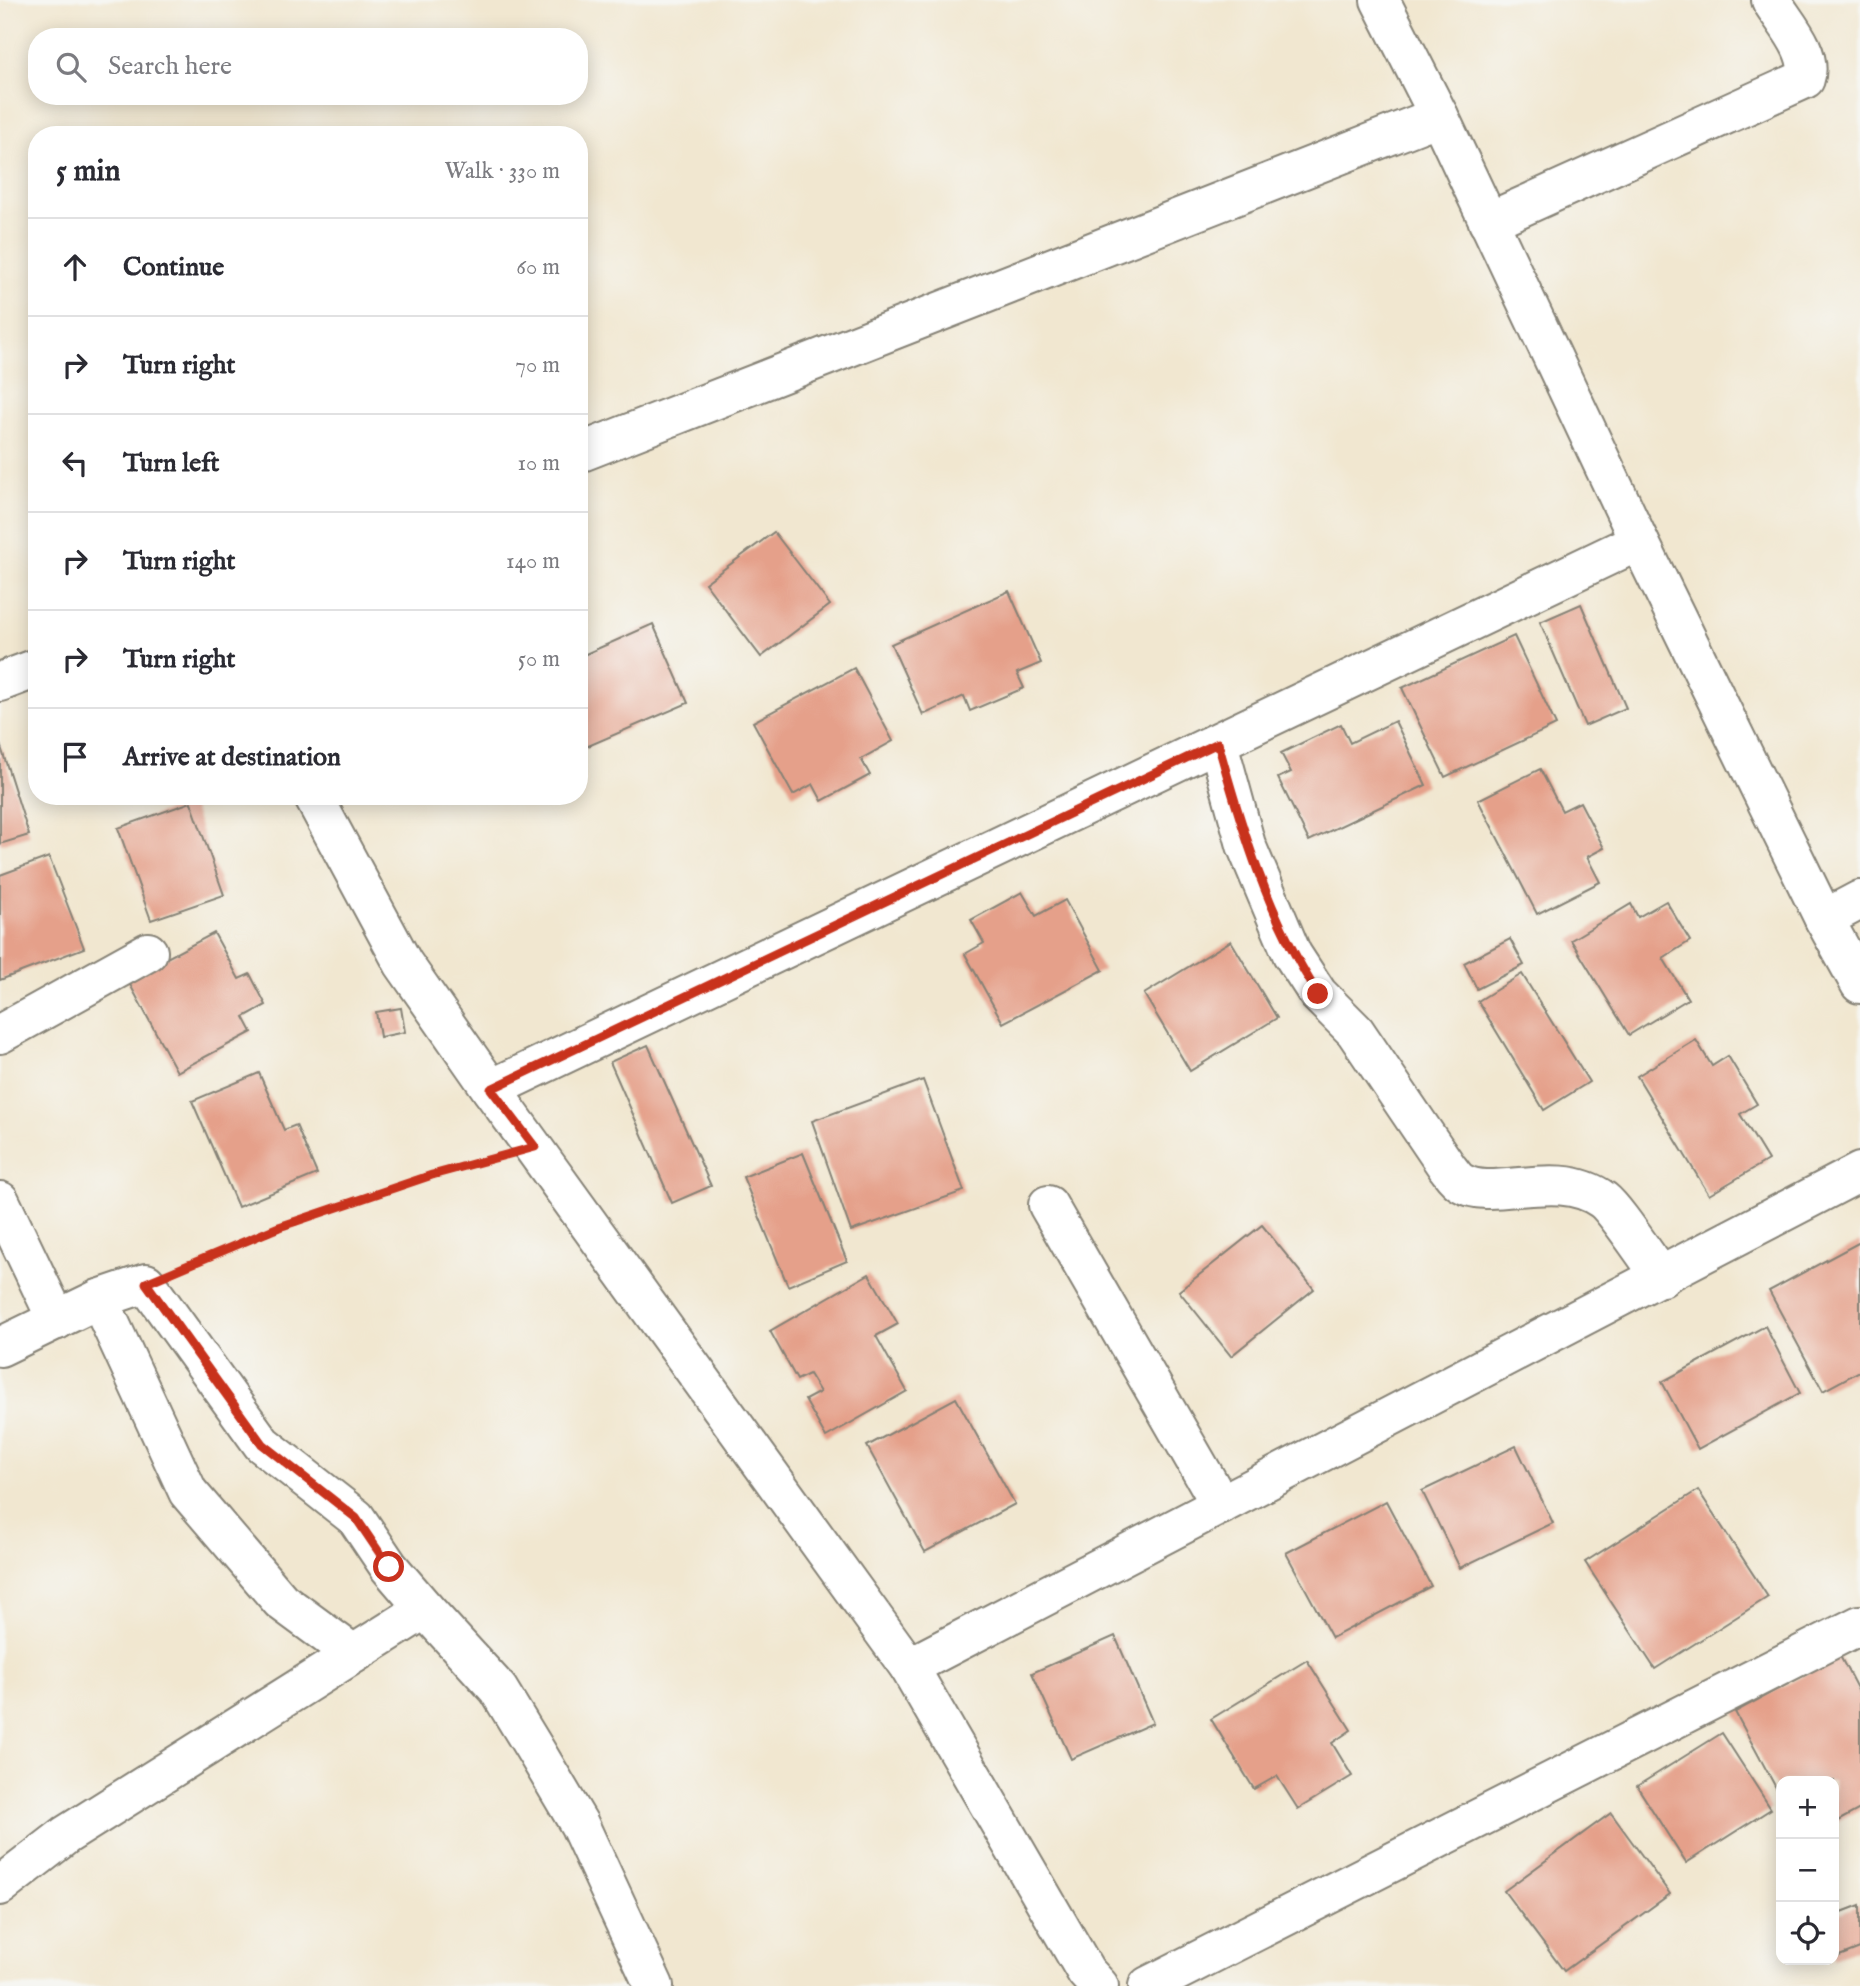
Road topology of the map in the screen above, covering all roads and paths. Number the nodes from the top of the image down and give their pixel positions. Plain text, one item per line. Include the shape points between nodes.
1 (1380, 0) edge
2 (1771, 0) edge
3 (1439, 116) junction
4 (1488, 222) junction
5 (588, 449) edge
6 (1639, 541) junction
7 (28, 671) edge
8 (0, 681) edge
9 (1218, 743) junction
10 (318, 805) edge
11 (1860, 900) edge
12 (1824, 919) junction
13 (148, 952) dead end
14 (1860, 984) edge
15 (0, 1034) edge
16 (491, 1089) junction
17 (535, 1147) junction
18 (1860, 1172) edge
19 (0, 1201) edge
20 (1048, 1205) dead end
21 (1662, 1277) junction
22 (146, 1283) junction
23 (99, 1299) junction
24 (57, 1320) junction
25 (0, 1347) edge
26 (1221, 1505) junction
27 (425, 1609) junction
28 (1860, 1625) edge
29 (353, 1654) junction
30 (909, 1667) junction
31 (0, 1886) edge
32 (654, 1986) edge
33 (1099, 1986) edge
34 (1148, 1986) edge

1 - 3 street
2 - 4 street via 1805,55 1809,68 1805,79
3 - 4 street
3 - 5 street
4 - 6 street
6 - 9 street
6 - 12 street
7 - 8 street
9 - 16 street
9 - 21 street via 1246,845 1292,954 1318,994 1356,1031 1447,1167 1462,1183 1482,1188 1544,1184 1575,1188 1603,1201
10 - 16 street via 403,963
11 - 12 street
12 - 14 street
13 - 15 street
16 - 17 street
17 - 22 path via 432,1175 279,1227
17 - 30 street
18 - 21 street
19 - 24 street
20 - 26 street
21 - 26 street
22 - 23 street
22 - 27 street via 262,1444 356,1518
23 - 24 street
23 - 29 street via 188,1492 281,1601
24 - 25 street
26 - 30 street
27 - 29 street
27 - 32 street via 498,1689 513,1713 579,1824
28 - 34 street
29 - 31 street via 66,1835
30 - 33 street via 991,1813 1086,1972

